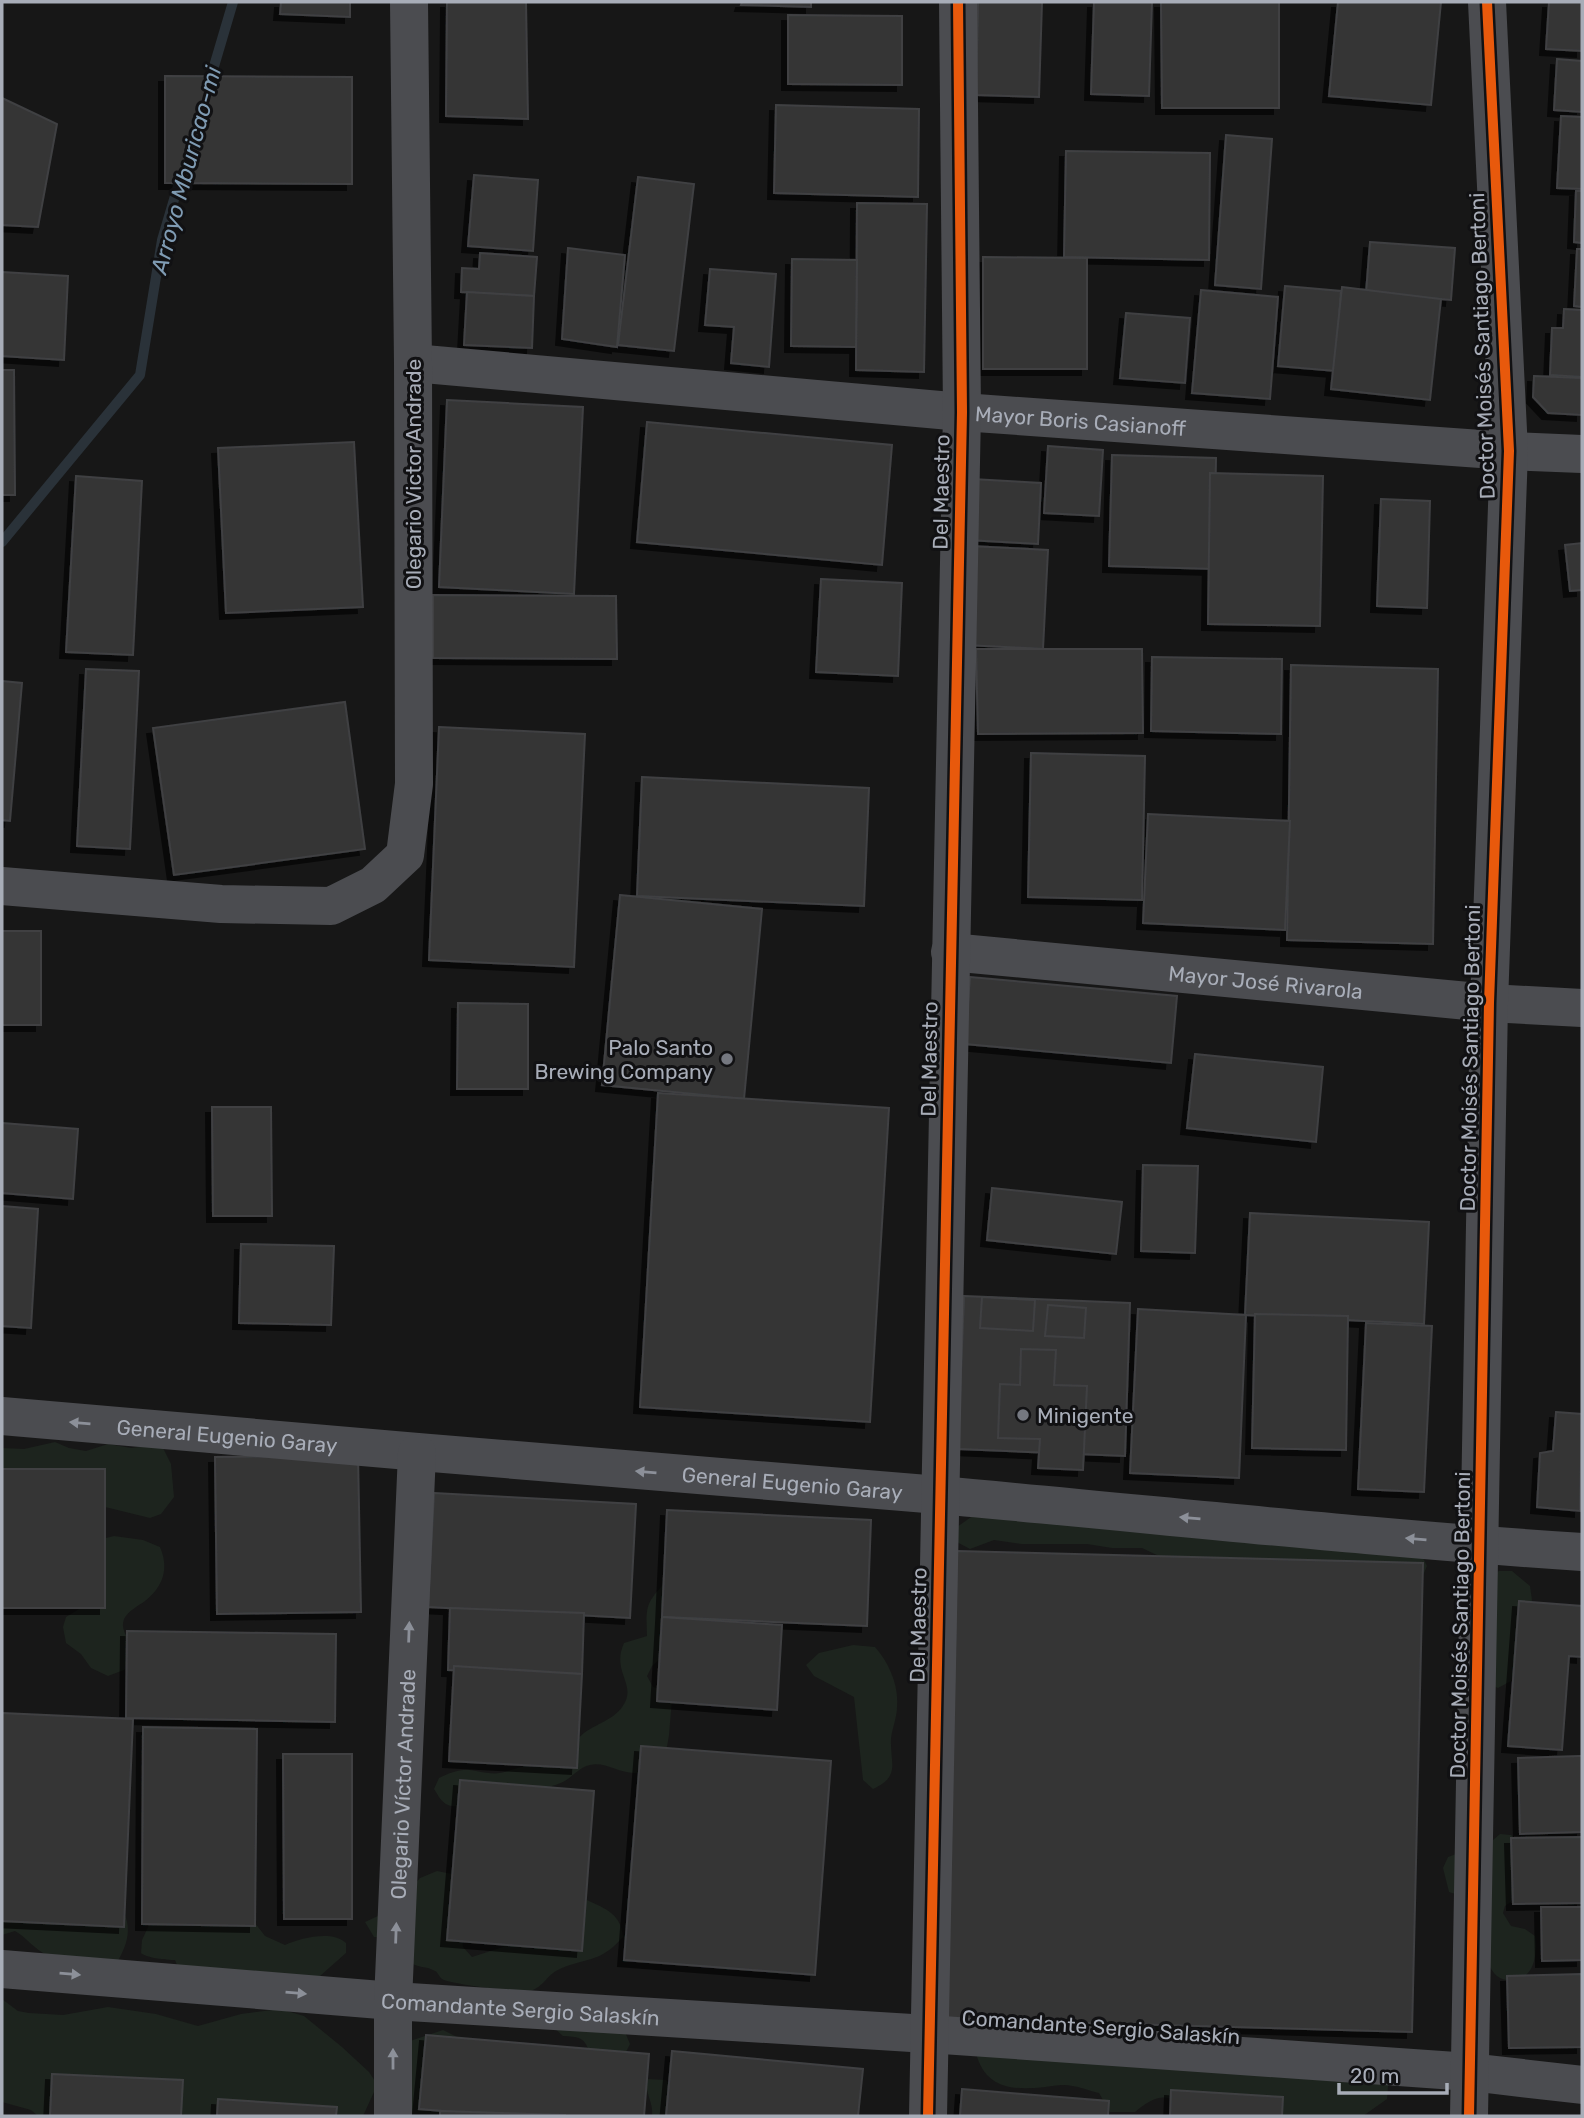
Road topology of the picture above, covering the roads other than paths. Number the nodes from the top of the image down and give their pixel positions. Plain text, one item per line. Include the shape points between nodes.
1 (409, 2) edge
2 (958, 2) edge
3 (1488, 2) edge
4 (413, 363) junction
5 (962, 412) junction
6 (1508, 451) junction
7 (1582, 454) edge
8 (2, 886) edge
9 (950, 952) junction
10 (1489, 1003) junction
11 (1582, 1009) edge
12 (2, 1416) edge
13 (417, 1453) junction
14 (940, 1495) junction
15 (1481, 1545) junction
16 (1582, 1552) edge
17 (2, 1969) edge
18 (393, 2001) junction
19 (928, 2034) junction
20 (1470, 2073) junction
21 (1582, 2085) edge
22 (393, 2116) edge
23 (928, 2116) edge
24 (1469, 2116) edge

1 - 4 street, Olegario Victor Andrade
2 - 5 street, Del Maestro
3 - 6 street, Doctor Moisés Santiago Bertoni
4 - 5 street, Mayor Boris Casianoff
4 - 8 street, Olegario Victor Andrade via 414,784 405,855 373,885 331,906 221,904
5 - 6 street, Mayor Boris Casianoff
5 - 9 street, Del Maestro
6 - 7 street, Mayor Boris Casianoff
6 - 10 street, Doctor Moisés Santiago Bertoni
9 - 10 street, Mayor José Rivarola
9 - 14 street, Del Maestro
10 - 11 street, Mayor José Rivarola
10 - 15 street, Doctor Moisés Santiago Bertoni
13 -> 12 street, General Eugenio Garay
14 -> 13 street, General Eugenio Garay
18 -> 13 street, Olegario Víctor Andrade
15 -> 14 street, General Eugenio Garay
14 - 19 street, Del Maestro
15 - 16 street, General Eugenio Garay
15 - 20 street, Doctor Moisés Santiago Bertoni
17 -> 18 street, Comandante Sergio Salaskín
18 - 19 street, Comandante Sergio Salaskín
22 -> 18 street, Olegario Víctor Andrade
19 - 20 street, Comandante Sergio Salaskín
19 - 23 street, Del Maestro
20 - 21 street, Comandante Sergio Salaskín
20 - 24 street, Doctor Moisés Santiago Bertoni

